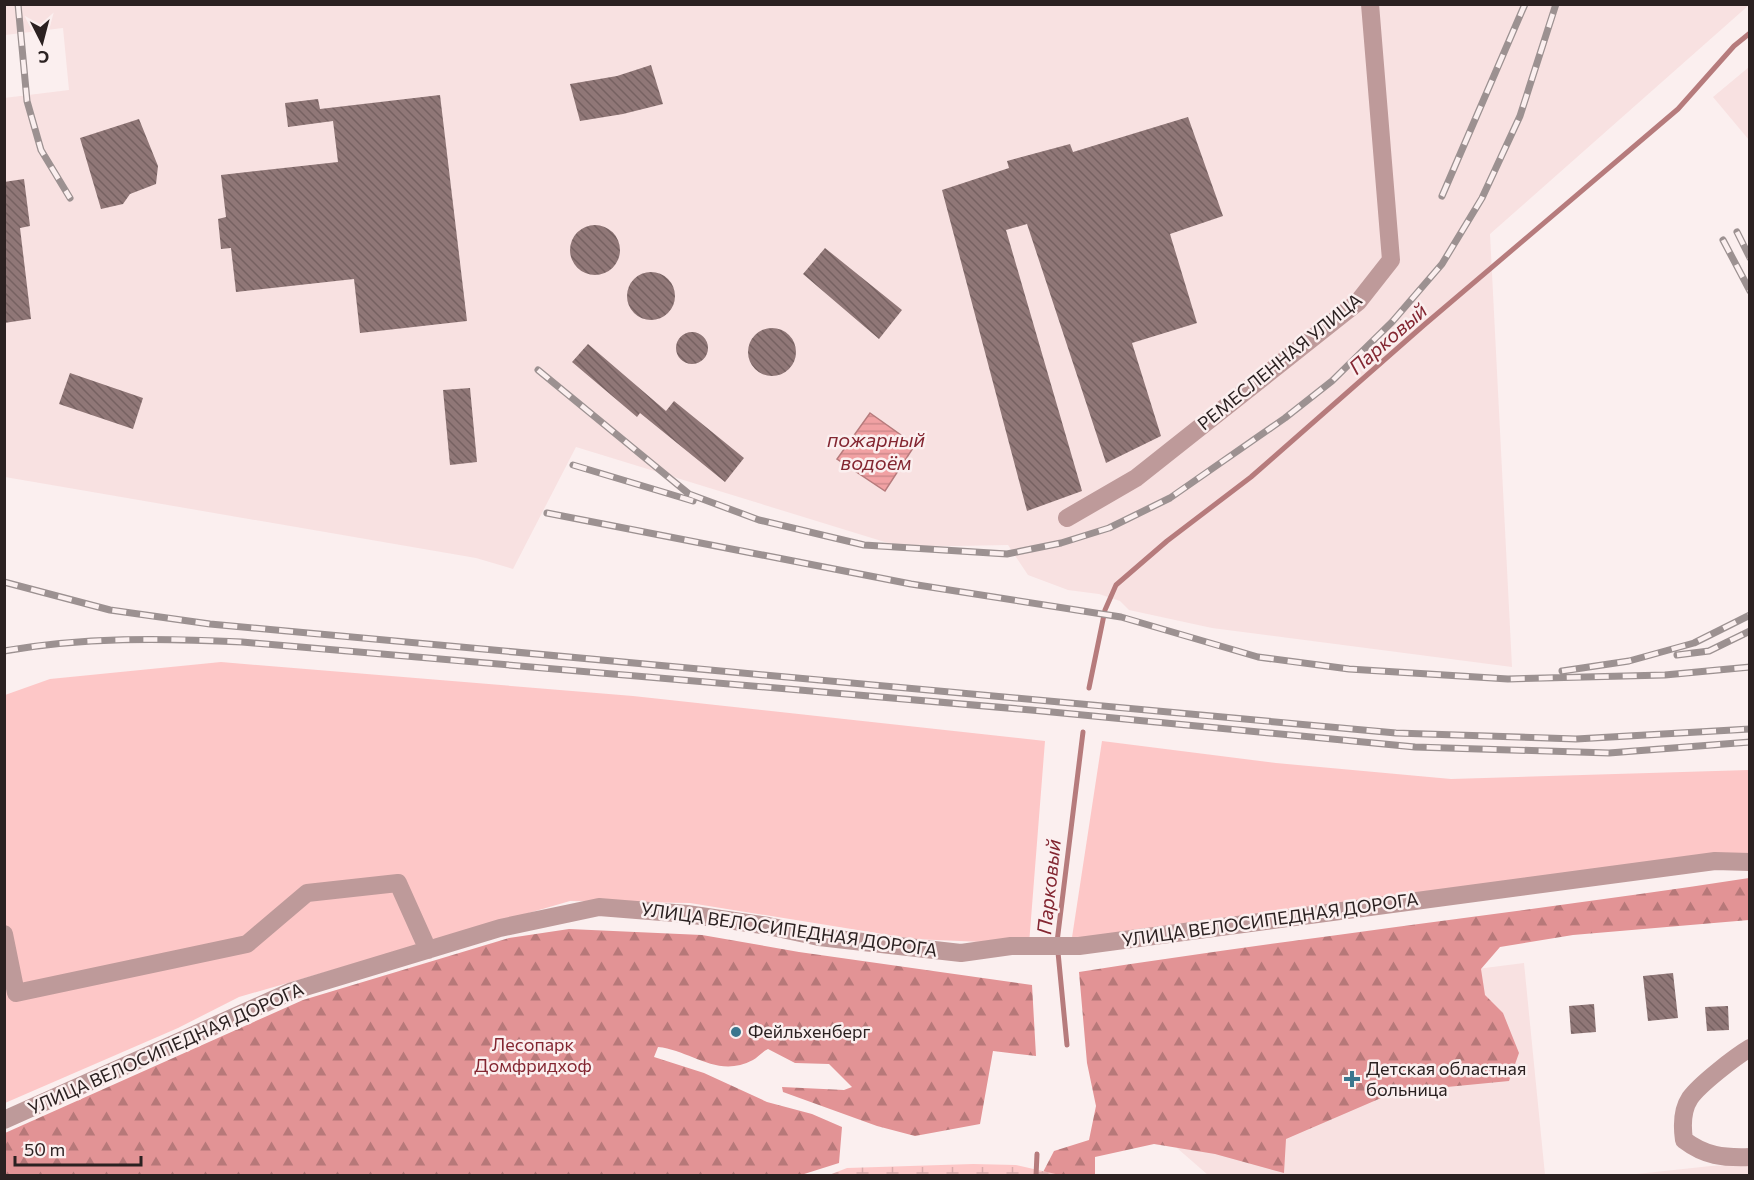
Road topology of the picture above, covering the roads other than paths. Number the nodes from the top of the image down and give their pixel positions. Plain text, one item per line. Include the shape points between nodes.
1 (1370, 4) edge
2 (1067, 518) dead end
3 (1749, 862) edge
4 (4, 934) edge
5 (428, 950) junction
6 (10, 994) edge
7 (1749, 1048) edge
8 (4, 1120) edge
9 (1749, 1157) edge

1 - 2 street, РЕМЕСЛЕННАЯ УЛИЦА via 1391,260 1358,302 1136,478
3 - 5 street, УЛИЦА ВЕЛОСИПЕДНАЯ ДОРОГА via 1715,861 1058,947 1011,946 961,953 819,937 687,914 598,907 500,928
4 - 6 street
5 - 6 street via 399,883 307,893 247,944
5 - 8 street, УЛИЦА ВЕЛОСИПЕДНАЯ ДОРОГА via 292,991
7 - 9 street via 1690,1098 1682,1121 1684,1140 1698,1151 1714,1156

